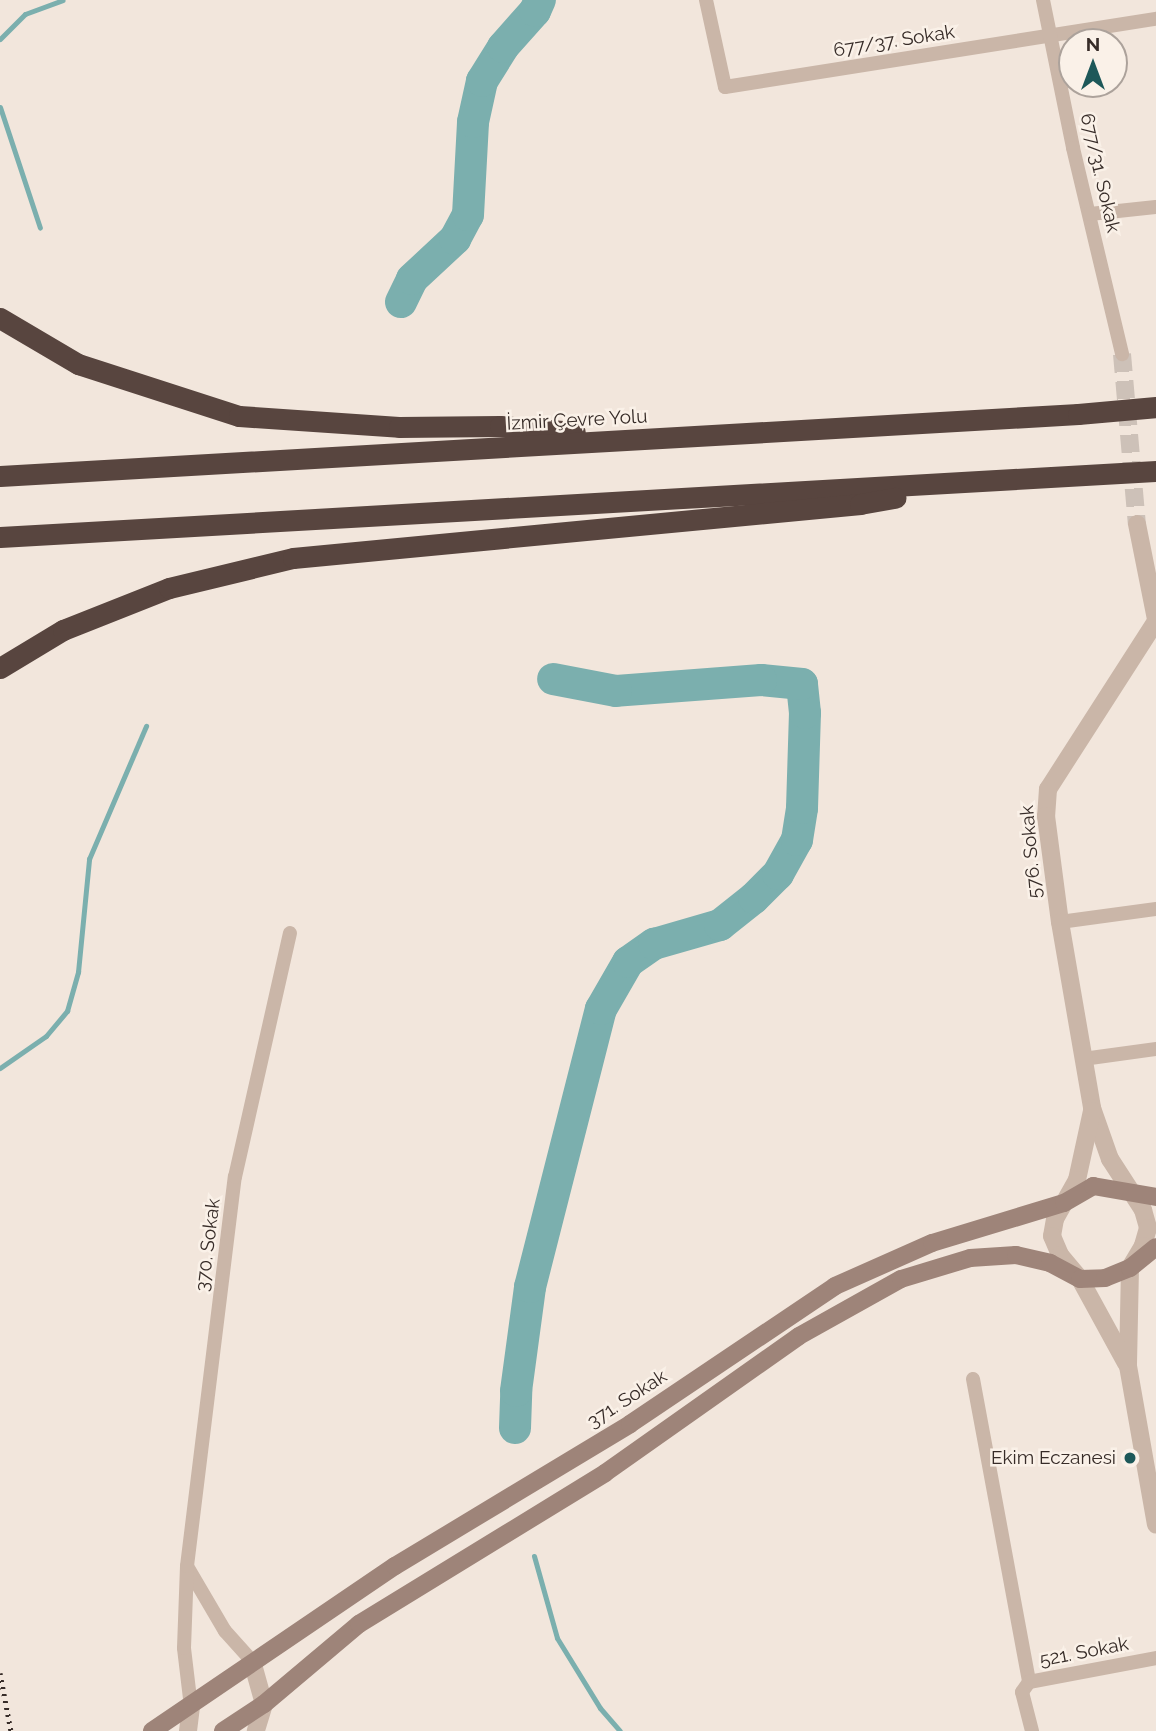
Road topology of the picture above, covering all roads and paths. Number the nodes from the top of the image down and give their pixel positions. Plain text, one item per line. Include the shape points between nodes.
1 (706, 0) edge
2 (1043, 0) edge
3 (1156, 19) edge
4 (1051, 37) junction
5 (1156, 207) edge
6 (1090, 214) junction
7 (0, 318) edge
8 (1122, 354) tunnel mouth
9 (1156, 407) edge
10 (653, 438) junction
11 (1156, 471) edge
12 (0, 476) edge
13 (987, 481) junction
14 (1137, 524) tunnel mouth
15 (0, 537) edge
16 (1156, 620) edge
17 (4, 665) edge
18 (1156, 909) edge
19 (1060, 922) junction
20 (290, 933) dead end
21 (1156, 1049) edge
22 (1083, 1059) junction
23 (1092, 1108) junction
24 (1130, 1195) junction
25 (1156, 1197) edge
26 (1064, 1203) junction
27 (1156, 1247) edge
28 (1130, 1268) junction
29 (1080, 1279) junction
30 (1128, 1366) junction
31 (973, 1379) dead end
32 (1156, 1525) edge
33 (187, 1566) junction
34 (1156, 1658) edge
35 (251, 1661) junction
36 (1029, 1682) junction
37 (264, 1704) junction
38 (191, 1707) junction
39 (152, 1731) edge
40 (188, 1731) edge
41 (223, 1731) edge
42 (256, 1731) edge
43 (1032, 1731) edge

1 - 4 street, 677/37. Sokak via 725,86
2 - 4 street, 677/31. Sokak
3 - 4 street, 677/37. Sokak
4 - 6 street, 677/31. Sokak
5 - 6 street
6 - 8 street, 677/31. Sokak
7 - 10 highway via 78,363 239,416 399,427 500,426
9 - 10 highway, İzmir Çevre Yolu
10 - 12 highway, İzmir Çevre Yolu
11 - 13 highway
13 - 15 highway
13 - 17 highway via 860,504 293,558 169,588 63,630
14 - 16 street, 576. Sokak
16 - 19 street, 576. Sokak via 1048,789 1045,816
18 - 19 street
19 - 22 street, 576. Sokak
20 - 33 street, 370. Sokak via 235,1177
21 - 22 street
22 - 23 street, 576. Sokak
23 - 24 street via 1110,1159
23 - 26 street via 1077,1180
24 - 25 main road, 371. Sokak
24 - 26 main road, 371. Sokak via 1093,1186
24 - 28 street via 1143,1210 1148,1228
26 - 29 street via 1052,1236 1060,1255
26 - 35 main road, 371. Sokak via 932,1243 835,1286 630,1424 395,1566
27 - 28 main road
28 - 29 main road via 1105,1278
28 - 30 street
29 - 30 street
29 - 37 main road via 1050,1264 1016,1255 970,1258 901,1279 799,1336 605,1473 359,1624
30 - 32 street
31 - 36 street
33 - 35 street via 225,1631
33 - 38 street, 370. Sokak via 184,1648
34 - 36 street, 521. Sokak
35 - 37 street
35 - 38 main road, 371. Sokak
36 - 43 street, 521. Sokak via 1022,1692
37 - 41 main road
37 - 42 street
38 - 39 main road, 371. Sokak
38 - 40 street

